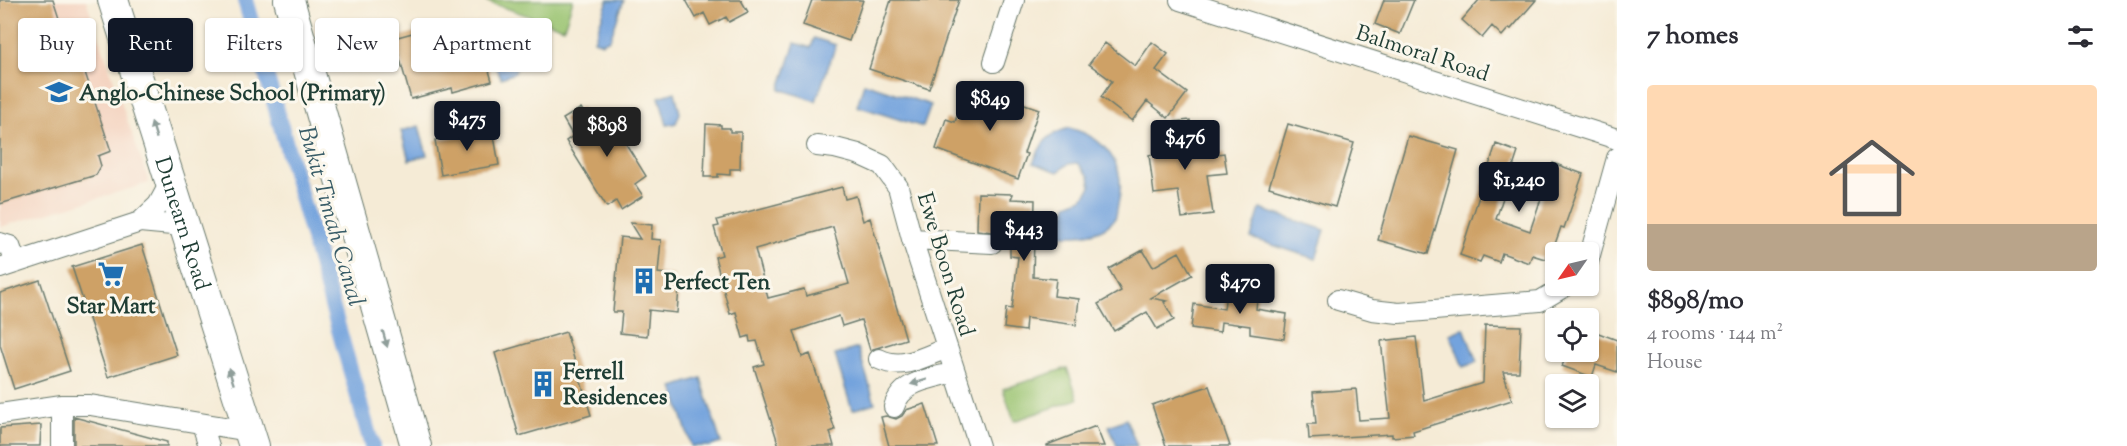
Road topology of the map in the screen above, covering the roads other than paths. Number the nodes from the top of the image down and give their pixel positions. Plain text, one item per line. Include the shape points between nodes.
1 (113, 0) edge
2 (289, 0) edge
3 (1014, 0) edge
4 (1180, 0) edge
5 (994, 62) dead end
6 (1617, 139) edge
7 (817, 146) dead end
8 (1617, 158) edge
9 (170, 183) junction
10 (140, 222) junction
11 (183, 226) junction
12 (912, 239) junction
13 (1594, 242) edge
14 (0, 243) edge
15 (992, 243) dead end
16 (8, 265) edge
17 (1549, 296) edge
18 (1338, 300) dead end
19 (947, 348) junction
20 (879, 359) dead end
21 (955, 372) junction
22 (62, 405) junction
23 (894, 407) dead end
24 (0, 414) edge
25 (202, 423) junction
26 (252, 439) edge
27 (62, 446) edge
28 (209, 446) edge
29 (416, 446) edge
30 (979, 446) edge

9 -> 1 highway, Dunearn Road
2 -> 29 highway
3 - 5 street
4 - 6 street, Balmoral Road
7 - 12 street, Ewe Boon Road via 858,154 882,165 898,187
8 - 13 street
9 - 10 street via 158,205
9 - 11 highway, Dunearn Road
10 - 11 street
10 - 16 street
26 -> 11 highway, Dunearn Road
12 - 15 street
12 - 19 street, Ewe Boon Road
14 - 16 street via 10,246
17 - 18 street via 1540,301 1399,313
19 - 20 street via 900,364
19 - 21 street, Ewe Boon Road
21 -> 23 street via 904,388
21 - 30 street, Ewe Boon Road
22 - 24 street
22 - 25 street via 90,405
22 - 27 street
25 - 26 street
25 - 28 street

